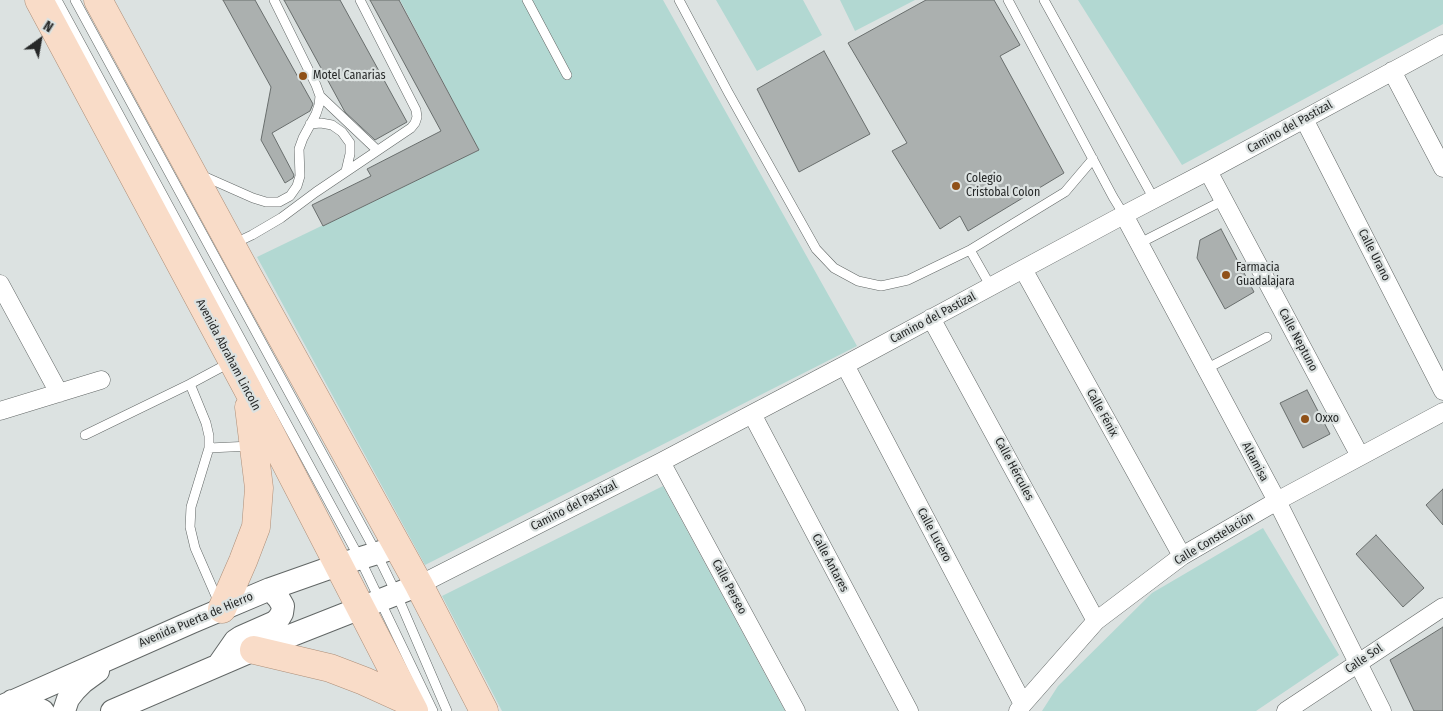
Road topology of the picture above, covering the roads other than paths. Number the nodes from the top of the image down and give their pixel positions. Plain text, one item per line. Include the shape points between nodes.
1 (39, 0) edge
2 (57, 0) edge
3 (75, 0) edge
4 (98, 0) edge
5 (274, 0) edge
6 (360, 0) edge
7 (527, 0) edge
8 (679, 0) edge
9 (1008, 0) edge
10 (1044, 0) edge
11 (1443, 44) edge
12 (1392, 71) junction
13 (567, 74) dead end
14 (320, 96) junction
15 (1304, 118) junction
16 (310, 124) junction
17 (377, 150) junction
18 (1093, 159) junction
19 (1443, 168) edge
20 (190, 169) junction
21 (346, 171) junction
22 (1208, 171) junction
23 (1154, 199) junction
24 (1224, 200) junction
25 (1124, 215) junction
26 (1140, 243) junction
27 (231, 245) junction
28 (970, 250) junction
29 (1023, 269) junction
30 (0, 284) edge
31 (991, 287) junction
32 (931, 318) junction
33 (1267, 337) dead end
34 (231, 362) junction
35 (845, 365) junction
36 (1206, 369) junction
37 (101, 380) dead end
38 (190, 384) junction
39 (246, 388) junction
40 (1443, 391) edge
41 (59, 393) junction
42 (0, 411) edge
43 (1443, 412) edge
44 (752, 414) junction
45 (86, 435) dead end
46 (254, 446) junction
47 (209, 448) junction
48 (1360, 456) junction
49 (661, 462) junction
50 (1277, 502) junction
51 (368, 556) junction
52 (1182, 556) junction
53 (270, 589) junction
54 (389, 597) junction
55 (1443, 608) edge
56 (222, 610) junction
57 (1096, 621) junction
58 (254, 650) junction
59 (125, 651) junction
60 (1358, 662) junction
61 (219, 664) junction
62 (6, 704) edge
63 (411, 706) edge
64 (1020, 708) edge
65 (43, 711) edge
66 (64, 711) edge
67 (112, 711) edge
68 (433, 711) edge
69 (447, 711) edge
70 (484, 711) edge
71 (796, 711) edge
72 (909, 711) edge
73 (1286, 711) edge
74 (1382, 711) edge

1 - 34 main road, Avenida Abraham Lincoln
2 - 51 lane
3 - 51 lane
4 - 20 main road
5 - 14 lane
6 - 17 lane via 417,117 411,128
7 - 13 lane
8 - 28 lane via 816,249 834,268 858,281 881,286 908,280
9 - 18 lane
10 - 23 lane
11 - 12 street, Camino del Pastizal
12 - 15 street, Camino del Pastizal
12 - 19 street
14 - 16 lane
14 - 17 lane
15 - 22 street, Camino del Pastizal
15 - 40 street, Calle Urano
16 - 20 lane via 299,149 297,186 290,196 279,202 253,198
16 - 21 lane via 332,125 342,132 350,143
17 - 21 lane
18 - 25 lane
18 - 28 lane via 1065,192
20 - 27 main road
21 - 27 lane via 281,218
22 - 23 street, Camino del Pastizal
22 - 24 street, Calle Neptuno
23 - 25 street, Camino del Pastizal
24 - 26 lane
24 - 48 street, Calle Neptuno
25 - 26 street, Altamisa
25 - 29 street, Camino del Pastizal
26 - 36 street, Altamisa
27 - 51 main road
28 - 31 lane
29 - 31 street, Camino del Pastizal
29 - 52 street, Calle Fénix
30 - 41 street
31 - 32 street, Camino del Pastizal
32 - 35 street, Camino del Pastizal
32 - 57 street, Calle Hércules
33 - 36 lane
34 - 38 lane
34 - 39 main road, Avenida Abraham Lincoln
35 - 44 street, Camino del Pastizal
35 - 64 street, Calle Lucero
36 - 50 street, Altamisa
37 - 41 street
38 - 45 lane
38 - 47 lane via 206,424
39 - 46 main road
39 - 51 main road, Avenida Abraham Lincoln
41 - 42 street
43 - 48 street, Calle Constelación
44 - 49 street, Camino del Pastizal
44 - 72 street, Calle Antares
46 - 47 lane
46 - 56 main road via 259,488 256,527
47 - 56 lane via 191,507 190,527 195,548
48 - 50 street, Calle Constelación
49 - 54 street, Camino del Pastizal
49 - 71 street, Calle Perseo
50 - 52 street, Calle Constelación
50 - 60 street, Altamisa
51 - 53 street, Avenida Puerta de Hierro
51 - 54 main road
51 - 54 main road, Avenida Abraham Lincoln
52 - 57 street, Calle Constelación
53 - 56 street, Avenida Puerta de Hierro
53 - 61 street via 283,606 279,618 235,641
54 - 58 street
54 - 63 main road, Avenida Abraham Lincoln
54 - 68 lane
54 - 69 lane
54 - 70 main road
55 - 60 street, Calle Sol
56 - 59 street, Avenida Puerta de Hierro
57 - 64 street, Calle Constelación
58 - 61 street
58 - 63 main road via 330,668 364,681
59 - 62 street, Avenida Puerta de Hierro
59 - 66 street via 83,682 68,699
60 - 73 street, Calle Sol
60 - 74 street, Altamisa
61 - 67 street
62 - 65 street

